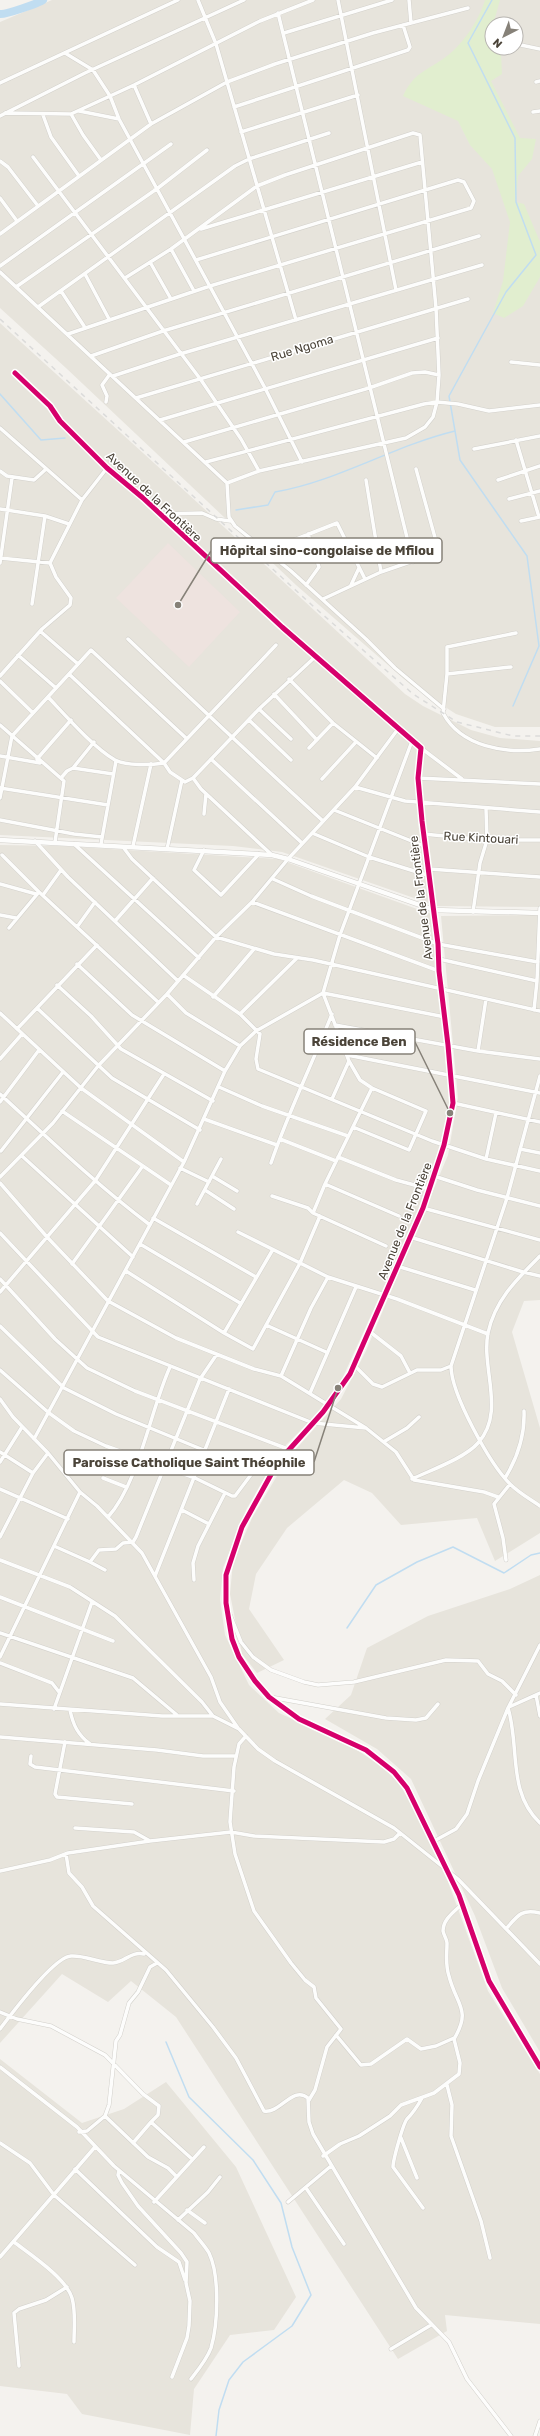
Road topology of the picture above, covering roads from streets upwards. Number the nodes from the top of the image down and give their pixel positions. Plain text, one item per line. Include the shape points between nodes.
1 (178, 0) edge
2 (198, 0) edge
3 (244, 0) edge
4 (312, 0) edge
5 (338, 0) edge
6 (392, 0) edge
7 (409, 0) edge
8 (468, 8) dead end
9 (278, 13) junction
10 (341, 15) junction
11 (205, 17) junction
12 (411, 23) junction
13 (403, 25) junction
14 (284, 33) junction
15 (346, 42) junction
16 (216, 44) junction
17 (524, 46) edge
18 (540, 49) edge
19 (65, 53) junction
20 (290, 60) junction
21 (93, 70) junction
22 (352, 70) junction
23 (227, 82) junction
24 (0, 84) edge
25 (134, 85) junction
26 (297, 86) junction
27 (358, 95) junction
28 (110, 96) junction
29 (234, 107) junction
30 (78, 111) junction
31 (540, 111) edge
32 (532, 112) dead end
33 (5, 113) junction
34 (303, 113) junction
35 (71, 114) junction
36 (43, 115) junction
37 (0, 116) edge
38 (119, 119) junction
39 (151, 124) junction
40 (241, 132) junction
41 (329, 133) dead end
42 (309, 138) junction
43 (131, 139) junction
44 (170, 144) dead end
45 (368, 149) junction
46 (207, 150) dead end
47 (33, 157) dead end
48 (249, 159) junction
49 (101, 160) junction
50 (0, 161) edge
51 (144, 162) junction
52 (422, 162) junction
53 (315, 166) junction
54 (79, 176) junction
55 (374, 176) junction
56 (257, 186) junction
57 (158, 188) junction
58 (424, 190) junction
59 (58, 192) junction
60 (322, 193) junction
61 (0, 198) edge
62 (379, 205) junction
63 (38, 206) junction
64 (264, 211) junction
65 (170, 212) junction
66 (75, 213) junction
67 (329, 220) junction
68 (428, 220) junction
69 (17, 221) junction
70 (198, 230) junction
71 (384, 233) junction
72 (0, 234) edge
73 (92, 234) junction
74 (479, 236) dead end
75 (272, 237) junction
76 (185, 239) junction
77 (171, 249) junction
78 (336, 249) junction
79 (431, 250) junction
80 (109, 256) junction
81 (196, 260) junction
82 (150, 262) junction
83 (390, 262) junction
84 (281, 265) junction
85 (482, 265) dead end
86 (0, 266) edge
87 (0, 272) edge
88 (85, 274) junction
89 (342, 276) junction
90 (124, 278) junction
91 (433, 279) junction
92 (210, 286) junction
93 (16, 287) junction
94 (396, 290) junction
95 (61, 291) junction
96 (194, 291) junction
97 (288, 292) junction
98 (171, 299) junction
99 (468, 299) dead end
100 (349, 305) junction
101 (38, 307) junction
102 (146, 307) junction
103 (436, 308) junction
104 (224, 312) junction
105 (109, 319) junction
106 (296, 320) junction
107 (84, 326) junction
108 (163, 331) junction
109 (356, 332) junction
110 (68, 334) junction
111 (237, 338) junction
112 (438, 338) junction
113 (180, 354) junction
114 (91, 356) junction
115 (363, 360) junction
116 (511, 362) dead end
117 (250, 364) junction
118 (540, 365) edge
119 (15, 372) dead end
120 (111, 375) junction
121 (439, 375) junction
122 (200, 380) junction
123 (265, 388) junction
124 (369, 388) junction
125 (136, 398) junction
126 (106, 402) dead end
127 (215, 402) junction
128 (437, 402) junction
129 (540, 405) edge
130 (277, 413) junction
131 (377, 415) junction
132 (160, 420) junction
133 (233, 427) junction
134 (0, 428) edge
135 (540, 436) edge
136 (290, 439) junction
137 (516, 440) junction
138 (184, 442) junction
139 (384, 444) junction
140 (474, 449) dead end
141 (248, 451) junction
142 (206, 462) junction
143 (302, 462) junction
144 (540, 466) edge
145 (107, 468) junction
146 (416, 469) dead end
147 (45, 470) junction
148 (0, 471) edge
149 (259, 471) junction
150 (524, 471) junction
151 (12, 478) junction
152 (366, 480) dead end
153 (498, 480) dead end
154 (227, 483) junction
155 (540, 491) edge
156 (532, 493) junction
157 (82, 500) junction
158 (509, 500) dead end
159 (0, 509) edge
160 (8, 509) junction
161 (161, 514) junction
162 (45, 516) junction
163 (540, 517) edge
164 (230, 521) junction
165 (521, 521) dead end
166 (69, 524) junction
167 (308, 534) junction
168 (1, 545) edge
169 (266, 551) junction
170 (0, 558) edge
171 (37, 560) junction
172 (413, 562) junction
173 (0, 563) edge
174 (50, 563) junction
175 (359, 568) junction
176 (381, 572) junction
177 (365, 579) junction
178 (306, 585) junction
179 (352, 585) junction
180 (323, 599) junction
181 (32, 604) dead end
182 (40, 631) junction
183 (516, 633) dead end
184 (128, 639) dead end
185 (276, 645) dead end
186 (18, 655) junction
187 (316, 657) junction
188 (78, 664) junction
189 (511, 667) dead end
190 (1, 674) edge
191 (68, 674) junction
192 (447, 674) junction
193 (289, 679) junction
194 (0, 681) edge
195 (56, 688) junction
196 (274, 694) junction
197 (48, 697) junction
198 (259, 709) junction
199 (444, 709) junction
200 (33, 713) junction
201 (210, 715) junction
202 (70, 720) junction
203 (249, 720) junction
204 (333, 722) junction
205 (0, 725) edge
206 (398, 729) junction
207 (12, 736) junction
208 (186, 738) junction
209 (231, 738) junction
210 (291, 739) dead end
211 (317, 740) junction
212 (412, 741) junction
213 (94, 742) junction
214 (356, 742) junction
215 (309, 748) dead end
216 (421, 748) junction
217 (540, 749) edge
218 (0, 756) edge
219 (7, 758) junction
220 (211, 758) junction
221 (376, 758) junction
222 (37, 759) junction
223 (116, 760) junction
224 (291, 760) dead end
225 (41, 763) junction
226 (164, 763) junction
227 (151, 764) junction
228 (73, 768) junction
229 (114, 774) junction
230 (61, 778) junction
231 (193, 778) junction
232 (418, 778) junction
233 (322, 779) dead end
234 (182, 780) junction
235 (463, 780) junction
236 (540, 784) edge
237 (355, 787) junction
238 (1, 788) edge
239 (206, 794) junction
240 (0, 798) edge
241 (63, 798) junction
242 (390, 799) junction
243 (421, 802) junction
244 (108, 804) junction
245 (486, 809) junction
246 (334, 810) junction
247 (540, 812) edge
248 (204, 814) dead end
249 (0, 820) edge
250 (323, 821) junction
251 (379, 829) junction
252 (56, 831) junction
253 (312, 833) junction
254 (423, 834) junction
255 (102, 837) junction
256 (0, 840) edge
257 (487, 840) junction
258 (540, 840) edge
259 (35, 841) junction
260 (55, 842) junction
261 (74, 843) junction
262 (302, 843) junction
263 (101, 844) junction
264 (123, 846) junction
265 (133, 846) junction
266 (424, 846) junction
267 (167, 849) junction
268 (204, 850) junction
269 (259, 854) junction
270 (2, 855) dead end
271 (272, 855) junction
272 (369, 857) junction
273 (288, 859) junction
274 (429, 869) junction
275 (61, 870) junction
276 (478, 874) junction
277 (430, 876) junction
278 (540, 877) edge
279 (152, 878) junction
280 (273, 878) junction
281 (0, 884) edge
282 (359, 884) junction
283 (37, 893) junction
284 (43, 895) junction
285 (134, 900) junction
286 (95, 902) junction
287 (252, 902) junction
288 (540, 908) edge
289 (350, 910) junction
290 (434, 910) junction
291 (473, 912) junction
292 (540, 913) edge
293 (0, 915) edge
294 (16, 918) junction
295 (115, 921) junction
296 (77, 927) junction
297 (9, 928) dead end
298 (340, 935) junction
299 (216, 937) junction
300 (539, 940) edge
301 (438, 944) junction
302 (97, 945) junction
303 (254, 949) junction
304 (198, 958) junction
305 (297, 958) junction
306 (439, 959) junction
307 (538, 962) junction
308 (77, 964) junction
309 (330, 964) junction
310 (539, 969) edge
311 (439, 971) junction
312 (182, 976) junction
313 (178, 980) junction
314 (537, 981) junction
315 (57, 985) junction
316 (442, 988) junction
317 (323, 993) junction
318 (167, 994) junction
319 (213, 997) junction
320 (486, 999) junction
321 (158, 1002) junction
322 (37, 1008) junction
323 (534, 1010) junction
324 (540, 1011) edge
325 (240, 1014) junction
326 (332, 1014) junction
327 (0, 1015) edge
328 (445, 1018) junction
329 (141, 1020) junction
330 (335, 1025) junction
331 (17, 1029) junction
332 (256, 1031) junction
333 (22, 1034) junction
334 (448, 1045) junction
335 (119, 1046) junction
336 (240, 1046) junction
337 (39, 1050) junction
338 (478, 1051) junction
339 (347, 1055) junction
340 (0, 1059) edge
341 (540, 1059) edge
342 (349, 1061) junction
343 (98, 1066) junction
344 (225, 1071) junction
345 (63, 1072) junction
346 (164, 1074) junction
347 (451, 1074) junction
348 (540, 1076) edge
349 (219, 1086) junction
350 (301, 1087) junction
351 (81, 1088) junction
352 (372, 1088) junction
353 (538, 1092) edge
354 (0, 1094) edge
355 (4, 1097) junction
356 (149, 1099) junction
357 (332, 1099) junction
358 (213, 1101) junction
359 (0, 1102) edge
360 (453, 1103) junction
361 (62, 1111) junction
362 (361, 1111) junction
363 (496, 1113) junction
364 (290, 1115) junction
365 (204, 1119) junction
366 (26, 1120) junction
367 (527, 1120) junction
368 (540, 1122) edge
369 (131, 1126) junction
370 (353, 1126) junction
371 (200, 1130) junction
372 (42, 1134) junction
373 (416, 1135) junction
374 (348, 1136) junction
375 (280, 1139) junction
376 (444, 1145) junction
377 (277, 1146) junction
378 (116, 1149) junction
379 (520, 1149) junction
380 (1, 1151) edge
381 (540, 1153) edge
382 (22, 1156) junction
383 (221, 1159) dead end
384 (337, 1159) junction
385 (486, 1159) junction
386 (184, 1162) junction
387 (271, 1163) dead end
388 (516, 1165) junction
389 (142, 1167) junction
390 (180, 1168) junction
391 (540, 1171) edge
392 (212, 1176) junction
393 (434, 1176) junction
394 (0, 1177) edge
395 (95, 1181) junction
396 (209, 1182) junction
397 (0, 1183) edge
398 (325, 1184) junction
399 (171, 1185) junction
400 (429, 1189) junction
401 (205, 1190) junction
402 (237, 1191) dead end
403 (272, 1196) dead end
404 (507, 1198) junction
405 (118, 1201) junction
406 (75, 1204) junction
407 (197, 1204) dead end
408 (540, 1206) edge
409 (423, 1208) junction
410 (234, 1209) dead end
411 (313, 1214) junction
412 (320, 1216) junction
413 (399, 1216) dead end
414 (153, 1218) junction
415 (150, 1225) junction
416 (497, 1227) junction
417 (100, 1228) junction
418 (238, 1232) dead end
419 (0, 1233) edge
420 (47, 1237) junction
421 (410, 1237) junction
422 (540, 1240) edge
423 (140, 1244) junction
424 (386, 1246) dead end
425 (272, 1251) junction
426 (540, 1256) edge
427 (133, 1257) junction
428 (486, 1259) junction
429 (26, 1262) junction
430 (300, 1263) junction
431 (72, 1264) junction
432 (397, 1266) junction
433 (126, 1271) junction
434 (523, 1272) junction
435 (540, 1276) edge
436 (256, 1277) junction
437 (328, 1277) junction
438 (0, 1279) edge
439 (5, 1285) junction
440 (356, 1287) junction
441 (475, 1290) junction
442 (0, 1292) edge
443 (386, 1295) junction
444 (108, 1301) junction
445 (240, 1303) junction
446 (266, 1325) junction
447 (0, 1326) edge
448 (462, 1326) junction
449 (369, 1331) junction
450 (93, 1333) junction
451 (224, 1333) junction
452 (488, 1334) junction
453 (298, 1338) junction
454 (326, 1352) junction
455 (217, 1354) junction
456 (78, 1362) junction
457 (354, 1365) junction
458 (450, 1366) junction
459 (170, 1367) junction
460 (0, 1370) edge
461 (410, 1373) junction
462 (281, 1376) junction
463 (200, 1378) junction
464 (64, 1388) junction
465 (229, 1389) junction
466 (310, 1393) junction
467 (0, 1399) edge
468 (156, 1400) junction
469 (329, 1404) junction
470 (187, 1410) junction
471 (524, 1410) dead end
472 (49, 1413) junction
473 (419, 1417) dead end
474 (217, 1423) junction
475 (313, 1423) junction
476 (22, 1427) junction
477 (149, 1428) junction
478 (366, 1428) junction
479 (175, 1438) junction
480 (34, 1439) junction
481 (385, 1441) junction
482 (480, 1441) junction
483 (288, 1449) junction
484 (206, 1451) junction
485 (0, 1452) edge
486 (48, 1454) junction
487 (5, 1455) junction
488 (138, 1458) junction
489 (0, 1462) edge
490 (164, 1468) junction
491 (253, 1472) dead end
492 (33, 1473) junction
493 (103, 1478) dead end
494 (195, 1478) junction
495 (505, 1478) junction
496 (412, 1479) junction
497 (510, 1484) junction
498 (126, 1488) junction
499 (0, 1489) edge
500 (80, 1492) junction
501 (225, 1493) junction
502 (498, 1497) junction
503 (20, 1498) junction
504 (540, 1506) edge
505 (182, 1510) junction
506 (108, 1517) junction
507 (68, 1519) junction
508 (209, 1524) junction
509 (0, 1537) edge
510 (133, 1542) junction
511 (54, 1546) junction
512 (0, 1560) edge
513 (506, 1560) dead end
514 (90, 1562) junction
515 (105, 1570) dead end
516 (39, 1574) junction
517 (155, 1576) junction
518 (194, 1580) dead end
519 (0, 1597) edge
520 (92, 1602) junction
521 (226, 1603) junction
522 (23, 1607) junction
523 (84, 1628) junction
524 (0, 1633) edge
525 (10, 1636) junction
526 (113, 1641) dead end
527 (540, 1645) edge
528 (0, 1657) edge
529 (72, 1659) junction
530 (0, 1663) edge
531 (59, 1692) junction
532 (540, 1694) edge
533 (516, 1695) junction
534 (536, 1695) junction
535 (269, 1697) junction
536 (0, 1704) edge
537 (438, 1704) dead end
538 (509, 1707) junction
539 (54, 1709) junction
540 (70, 1710) junction
541 (178, 1716) junction
542 (213, 1716) junction
543 (540, 1716) edge
544 (239, 1729) junction
545 (246, 1736) junction
546 (0, 1737) edge
547 (65, 1742) junction
548 (91, 1744) junction
549 (32, 1756) dead end
550 (236, 1756) junction
551 (60, 1768) junction
552 (234, 1791) junction
553 (132, 1804) dead end
554 (540, 1823) edge
555 (75, 1828) dead end
556 (231, 1832) junction
557 (400, 1833) junction
558 (150, 1841) junction
559 (434, 1841) junction
560 (66, 1854) junction
561 (448, 1870) junction
562 (0, 1871) edge
563 (462, 1904) junction
564 (540, 1913) edge
565 (506, 1929) junction
566 (145, 1954) junction
567 (157, 1963) junction
568 (540, 1964) edge
569 (0, 2012) edge
570 (9, 2016) junction
571 (0, 2029) edge
572 (336, 2035) junction
573 (454, 2038) junction
574 (114, 2064) junction
575 (0, 2067) edge
576 (540, 2068) edge
577 (447, 2085) junction
578 (422, 2098) junction
579 (310, 2100) junction
580 (105, 2116) junction
581 (151, 2122) junction
582 (79, 2132) junction
583 (400, 2137) junction
584 (0, 2143) edge
585 (133, 2143) junction
586 (95, 2147) junction
587 (204, 2147) dead end
588 (323, 2156) junction
589 (192, 2159) junction
590 (331, 2166) junction
591 (76, 2169) junction
592 (119, 2171) junction
593 (176, 2176) junction
594 (220, 2177) dead end
595 (417, 2178) dead end
596 (306, 2188) junction
597 (54, 2195) junction
598 (154, 2202) junction
599 (288, 2202) dead end
600 (423, 2208) dead end
601 (187, 2210) junction
602 (178, 2220) junction
603 (205, 2223) dead end
604 (14, 2242) junction
605 (344, 2244) dead end
606 (0, 2257) edge
607 (490, 2258) dead end
608 (135, 2265) dead end
609 (186, 2283) junction
610 (67, 2287) junction
611 (430, 2325) junction
612 (74, 2342) dead end
613 (390, 2349) dead end
614 (19, 2366) dead end
615 (172, 2377) dead end
616 (191, 2379) dead end
617 (540, 2421) edge
618 (511, 2436) edge
619 (535, 2436) edge

1 - 19 street
2 - 11 street
3 - 11 street
4 - 9 street
5 - 10 street
6 - 10 street
7 - 12 street
8 - 12 street
9 - 14 street
9 - 16 street
10 - 14 street
10 - 15 street
11 - 16 street
11 - 21 street
12 - 13 street
13 - 15 street
13 - 22 street via 410,47 408,50
14 - 20 street
15 - 20 street
15 - 22 street
16 - 23 street
16 - 25 street
17 - 18 street
19 - 21 street
19 - 24 street
20 - 23 street
20 - 26 street
21 - 28 street
21 - 33 street
22 - 26 street
22 - 27 street
23 - 29 street
23 - 39 street
25 - 28 street
25 - 39 street
26 - 29 street
26 - 34 street
27 - 34 street
27 - 45 street
28 - 30 street
28 - 38 street
29 - 40 street
30 - 35 street
30 - 38 street
31 - 32 street
33 - 36 street
33 - 37 street
34 - 40 street
34 - 42 street
35 - 36 street
35 - 49 street
36 - 54 street via 51,137
38 - 43 street
39 - 43 street
40 - 48 street
41 - 42 street
42 - 48 street
42 - 53 street
43 - 49 street
43 - 51 street
44 - 51 street
45 - 52 street via 418,133
45 - 53 street
45 - 55 street
46 - 57 street
47 - 59 street
48 - 56 street
48 - 65 street via 221,174
49 - 54 street
50 - 63 street via 8,167
51 - 57 street
51 - 66 street
52 - 55 street
52 - 58 street
53 - 56 street
53 - 60 street
54 - 59 street
55 - 60 street
55 - 62 street
56 - 64 street
56 - 70 street
57 - 65 street
57 - 73 street
58 - 62 street
58 - 68 street
58 - 68 street via 461,180 474,204 471,208
59 - 63 street
59 - 66 street
60 - 64 street
60 - 67 street
61 - 69 street
62 - 67 street
62 - 71 street
63 - 69 street
64 - 70 street
64 - 75 street
65 - 76 street
65 - 80 street
66 - 73 street
66 - 86 street
67 - 75 street
67 - 78 street
68 - 71 street
68 - 79 street
69 - 72 street
70 - 76 street
71 - 78 street
71 - 83 street
73 - 80 street
73 - 93 street
74 - 79 street
75 - 81 street
75 - 84 street
76 - 77 street
76 - 81 street
77 - 82 street
77 - 96 street
78 - 84 street
78 - 89 street
79 - 83 street
79 - 91 street
80 - 88 street
80 - 90 street
81 - 92 street
82 - 90 street
82 - 98 street
83 - 89 street
83 - 94 street
84 - 92 street
84 - 97 street
85 - 91 street
87 - 93 street
88 - 95 street
88 - 105 street
89 - 97 street
89 - 100 street
90 - 102 street
91 - 94 street
91 - 103 street
92 - 96 street
92 - 104 street
93 - 101 street
94 - 100 street
95 - 101 street
95 - 107 street
96 - 98 street
97 - 104 street
97 - 106 street
98 - 102 street
99 - 103 street, Rue Ngoma
100 - 106 street
100 - 109 street
101 - 110 street
102 - 105 street
102 - 108 street
103 - 109 street, Rue Ngoma
103 - 112 street
104 - 108 street
104 - 111 street
105 - 107 street
106 - 111 street
107 - 110 street
108 - 113 street
108 - 114 street
109 - 115 street
109 - 117 street, Rue Ngoma
110 - 114 street
111 - 113 street
111 - 117 street
112 - 115 street
112 - 121 street
113 - 120 street
113 - 122 street
114 - 120 street
115 - 123 street
115 - 124 street
116 - 118 street
117 - 122 street, Rue Ngoma
117 - 123 street
119 - 145 street, Avenue de la Frontière
120 - 125 street
120 - 126 street via 102,385
121 - 124 street via 412,373
121 - 128 street
122 - 125 street, Rue Ngoma
122 - 127 street
123 - 127 street
123 - 130 street
124 - 130 street
124 - 131 street
125 - 132 street
127 - 132 street
127 - 133 street
128 - 129 street via 489,411
128 - 131 street
128 - 139 street via 433,417 425,427 406,438
130 - 133 street
130 - 136 street
131 - 136 street
131 - 139 street
132 - 138 street
133 - 138 street
133 - 141 street
134 - 147 street
135 - 137 street
136 - 141 street
136 - 143 street
137 - 140 street
137 - 150 street
138 - 142 street
139 - 143 street
139 - 172 street
141 - 142 street
141 - 149 street
142 - 154 street
143 - 149 street
144 - 150 street
145 - 157 street
145 - 161 street, Avenue de la Frontière
146 - 172 street via 439,552
147 - 151 street via 34,480
147 - 157 street
148 - 151 street
149 - 154 street
150 - 153 street
150 - 156 street
151 - 160 street
152 - 176 street
154 - 164 street
155 - 156 street
156 - 158 street
156 - 163 street
157 - 166 street
159 - 160 street
160 - 162 street
160 - 168 street
161 - 164 street via 202,513
161 - 187 street, Avenue de la Frontière
162 - 166 street
162 - 171 street
163 - 165 street
164 - 169 street
166 - 174 street
167 - 169 street
167 - 175 street via 337,523
167 - 178 street via 319,567
168 - 170 street
169 - 178 street
170 - 171 street
170 - 173 street
171 - 174 street
171 - 181 street
172 - 176 street
174 - 182 street via 72,602
175 - 177 street
175 - 179 street
176 - 177 street
177 - 179 street
178 - 180 street
179 - 180 street
180 - 199 street via 395,668
182 - 186 street
182 - 188 street
183 - 192 street via 447,647
184 - 201 street
185 - 201 street
186 - 190 street
186 - 195 street
187 - 193 street
187 - 206 street, Avenue de la Frontière
188 - 191 street
188 - 208 street via 91,650
189 - 192 street
191 - 195 street
191 - 226 street
192 - 199 street
193 - 196 street
193 - 204 street
194 - 200 street
195 - 197 street
196 - 198 street
196 - 211 street
197 - 200 street
197 - 202 street
198 - 203 street
198 - 210 street
199 - 217 street via 443,713 448,722 472,741 509,751
200 - 207 street
201 - 208 street
201 - 209 street
202 - 213 street
202 - 222 street
203 - 209 street
203 - 224 street
204 - 211 street
204 - 214 street
205 - 207 street
206 - 212 street, Avenue de la Frontière
206 - 221 street
207 - 219 street
207 - 222 street
208 - 226 street
209 - 220 street
209 - 250 street
211 - 215 street
212 - 216 street, Avenue de la Frontière
212 - 242 street
213 - 223 street
213 - 228 street
214 - 221 street
214 - 233 street
216 - 232 street, Avenue de la Frontière
216 - 235 street
218 - 219 street
219 - 225 street
219 - 238 street
220 - 231 street
220 - 262 street
221 - 237 street
222 - 225 street
223 - 227 street
223 - 229 street
225 - 230 street
226 - 227 street
226 - 234 street via 170,772
227 - 265 street
228 - 229 street
228 - 230 street
229 - 244 street
230 - 241 street via 64,783
231 - 234 street via 188,781
231 - 239 street
232 - 235 street
232 - 243 street, Avenue de la Frontière
234 - 267 street
235 - 236 street
237 - 242 street
237 - 246 street
238 - 240 street
238 - 241 street
239 - 248 street
239 - 271 street
241 - 244 street
241 - 252 street
242 - 243 street
242 - 251 street
243 - 245 street
243 - 254 street, Avenue de la Frontière
244 - 255 street
245 - 247 street
245 - 257 street
246 - 250 street
246 - 251 street
249 - 252 street
250 - 253 street
251 - 266 street
251 - 272 street
252 - 255 street
252 - 260 street
253 - 262 street
253 - 272 street
254 - 257 street, Rue Kintouari
254 - 266 street, Avenue de la Frontière
255 - 263 street
256 - 259 street
257 - 258 street, Rue Kintouari
257 - 276 street
259 - 260 street
259 - 275 street
260 - 261 street
261 - 263 street
261 - 285 street
262 - 273 street
263 - 264 street
264 - 265 street
264 - 279 street via 132,859
265 - 267 street
266 - 274 street, Avenue de la Frontière
267 - 268 street
268 - 269 street
268 - 269 street via 194,870 221,895
269 - 271 street
270 - 283 street
271 - 273 street
272 - 277 street
272 - 282 street
273 - 280 street
273 - 282 street
274 - 276 street
274 - 277 street, Avenue de la Frontière
275 - 284 street
275 - 286 street
276 - 278 street
276 - 291 street
277 - 290 street, Avenue de la Frontière
279 - 285 street
279 - 299 street
280 - 287 street
280 - 289 street
281 - 283 street
282 - 289 street
282 - 290 street
283 - 284 street
283 - 294 street
284 - 296 street
285 - 295 street
285 - 304 street
286 - 295 street
286 - 296 street
287 - 298 street
287 - 299 street
288 - 292 street
289 - 298 street
289 - 301 street
290 - 291 street
290 - 301 street, Avenue de la Frontière
291 - 292 street
292 - 300 street
293 - 294 street
294 - 297 street
295 - 313 street
296 - 302 street
298 - 309 street
298 - 311 street
299 - 303 street
299 - 304 street
300 - 307 street
301 - 306 street, Avenue de la Frontière
301 - 307 street
302 - 308 street
302 - 321 street
303 - 305 street
303 - 319 street
304 - 312 street
305 - 309 street
305 - 325 street
306 - 311 street, Avenue de la Frontière
306 - 314 street
307 - 310 street
308 - 315 street
308 - 329 street via 132,1016
309 - 316 street
309 - 317 street
310 - 314 street
311 - 316 street, Avenue de la Frontière
312 - 313 street
312 - 319 street
313 - 318 street
314 - 323 street
315 - 322 street
315 - 335 street
316 - 320 street
316 - 328 street, Avenue de la Frontière
317 - 326 street
317 - 328 street
317 - 332 street
318 - 321 street
318 - 336 street via 186,1013
319 - 325 street
320 - 323 street
320 - 338 street
321 - 329 street
322 - 331 street
322 - 343 street
323 - 324 street
325 - 332 street
326 - 330 street
326 - 350 street
327 - 331 street
328 - 334 street, Avenue de la Frontière
329 - 335 street
329 - 344 street
330 - 334 street
330 - 339 street
331 - 333 street
332 - 336 street
332 - 350 street via 261,1038 256,1059 258,1069
333 - 337 street
333 - 340 street
334 - 338 street
334 - 347 street, Avenue de la Frontière
335 - 343 street
335 - 346 street
336 - 344 street
337 - 345 street
337 - 355 street
338 - 341 street
339 - 342 street
339 - 347 street
342 - 352 street via 360,1080
342 - 357 street
343 - 351 street
343 - 356 street via 112,1078
344 - 349 street
345 - 351 street
345 - 366 street
346 - 356 street
346 - 358 street
347 - 353 street
347 - 360 street, Avenue de la Frontière
348 - 353 street
349 - 358 street
349 - 364 street via 262,1106
350 - 357 street
350 - 364 street
351 - 361 street
351 - 369 street
352 - 362 street
352 - 373 street via 425,1110
353 - 367 street
354 - 355 street
355 - 359 street
355 - 366 street
356 - 369 street
356 - 371 street
357 - 362 street
358 - 365 street
360 - 363 street
360 - 376 street, Avenue de la Frontière
361 - 372 street
361 - 378 street
362 - 370 street
362 - 373 street
363 - 367 street
363 - 385 street
364 - 374 street
364 - 375 street
365 - 371 street
365 - 377 street
366 - 372 street
366 - 380 street
367 - 368 street
367 - 379 street
369 - 378 street
369 - 386 street
370 - 373 street via 408,1150
370 - 374 street
371 - 386 street
372 - 382 street
372 - 395 street
373 - 376 street
374 - 384 street
375 - 377 street
375 - 384 street
376 - 385 street
376 - 393 street, Avenue de la Frontière
377 - 387 street
378 - 389 street
378 - 395 street
379 - 381 street
379 - 388 street
382 - 394 street
382 - 406 street
383 - 392 street
384 - 398 street
384 - 400 street
385 - 388 street
386 - 390 street
388 - 391 street
388 - 404 street
389 - 399 street
389 - 405 street
390 - 396 street
390 - 399 street
392 - 396 street
392 - 402 street
393 - 400 street, Avenue de la Frontière
393 - 404 street
395 - 405 street
395 - 406 street
396 - 401 street
397 - 420 street
398 - 411 street
398 - 413 street
399 - 414 street
400 - 409 street, Avenue de la Frontière
401 - 407 street
401 - 410 street
403 - 411 street via 308,1208
404 - 408 street
404 - 416 street
405 - 415 street
405 - 417 street
406 - 417 street
406 - 420 street
409 - 416 street
409 - 421 street, Avenue de la Frontière
411 - 412 street
412 - 424 street
412 - 430 street
414 - 415 street
414 - 436 street
415 - 423 street
416 - 422 street
416 - 428 street
417 - 427 street
417 - 431 street
418 - 425 street
419 - 429 street
420 - 429 street
420 - 431 street
421 - 428 street
421 - 432 street, Avenue de la Frontière
423 - 427 street
423 - 445 street
425 - 430 street
425 - 436 street
426 - 434 street
427 - 433 street
428 - 434 street
428 - 441 street
429 - 439 street
429 - 450 street
430 - 437 street
430 - 446 street
431 - 444 street
432 - 441 street
432 - 443 street, Avenue de la Frontière
433 - 444 street
433 - 451 street
434 - 435 street
434 - 452 street via 497,1305
436 - 445 street
437 - 440 street
437 - 453 street
438 - 439 street
439 - 442 street
439 - 456 street
440 - 443 street
440 - 454 street
441 - 448 street
443 - 448 street
443 - 449 street, Avenue de la Frontière
444 - 450 street
444 - 455 street via 176,1338
445 - 451 street
446 - 451 street via 253,1350
446 - 453 street
447 - 464 street
448 - 452 street
448 - 458 street
449 - 457 street, Avenue de la Frontière
449 - 461 street via 401,1356
450 - 456 street
450 - 459 street
452 - 482 street via 486,1355 492,1409 489,1425
453 - 454 street
453 - 462 street
454 - 466 street
455 - 462 street via 254,1369
455 - 463 street
456 - 464 street
456 - 468 street
457 - 461 street via 378,1387
457 - 469 street, Avenue de la Frontière
458 - 461 street via 441,1370 417,1370
458 - 482 street via 451,1377
459 - 463 street
459 - 468 street
460 - 472 street
462 - 466 street
463 - 465 street
463 - 470 street
464 - 472 street
464 - 477 street
465 - 474 street
465 - 475 street
466 - 469 street
467 - 476 street
468 - 470 street
468 - 477 street
469 - 475 street, Avenue de la Frontière
469 - 478 street
470 - 474 street
470 - 479 street
471 - 495 street via 524,1431 518,1452
472 - 480 street
472 - 488 street via 81,1435
473 - 481 street via 407,1428
474 - 483 street
474 - 484 street
475 - 478 street
475 - 483 street, Avenue de la Frontière
476 - 480 street
476 - 487 street
477 - 479 street
477 - 488 street
478 - 481 street
479 - 484 street
479 - 490 street
480 - 486 street
481 - 496 street via 396,1452
482 - 495 street
482 - 496 street via 469,1451
483 - 521 street, Avenue de la Frontière via 268,1477 242,1527 226,1575
484 - 494 street
485 - 487 street
486 - 492 street
486 - 500 street
487 - 489 street
487 - 492 street
488 - 490 street
488 - 498 street
490 - 494 street
490 - 510 street
491 - 501 street via 235,1496
492 - 503 street
493 - 498 street
494 - 501 street
494 - 505 street
495 - 497 street
496 - 502 street via 484,1492
497 - 502 street
497 - 504 street
498 - 506 street via 121,1500
499 - 503 street
500 - 506 street
500 - 507 street
501 - 508 street
502 - 513 street via 494,1510 503,1538
503 - 507 street
503 - 509 street
505 - 508 street
505 - 517 street
506 - 510 street
507 - 511 street
508 - 518 street via 194,1557
510 - 514 street via 124,1543 116,1549 99,1550
510 - 517 street via 142,1552
511 - 514 street
511 - 516 street
512 - 516 street
514 - 515 street
516 - 520 street via 70,1587
516 - 522 street
517 - 544 street via 211,1677 220,1702
519 - 522 street
520 - 523 street
520 - 542 street via 115,1616
521 - 533 street via 241,1642 253,1657 270,1670 301,1682 338,1685 446,1660 474,1661 488,1674 502,1681
521 - 535 street, Avenue de la Frontière via 232,1639 239,1657
522 - 523 street
522 - 525 street
523 - 526 street
523 - 529 street
524 - 525 street
525 - 528 street
525 - 529 street
527 - 533 street
529 - 531 street
529 - 541 street via 133,1678
530 - 531 street via 52,1683
531 - 539 street
532 - 534 street
533 - 538 street
534 - 538 street
534 - 543 street
535 - 537 street via 386,1718 421,1720
535 - 559 street, Avenue de la Frontière via 283,1710 299,1719 366,1750 394,1772 414,1799
536 - 539 street
538 - 554 street via 518,1785 524,1804
538 - 559 street via 467,1814 456,1829
539 - 540 street
540 - 541 street
540 - 548 street via 75,1727 82,1738
541 - 542 street
542 - 544 street
544 - 545 street
545 - 550 street via 239,1744
545 - 557 street via 275,1761 327,1792 376,1816
546 - 547 street
547 - 548 street
547 - 551 street
548 - 550 street via 203,1756
549 - 551 street via 32,1766
550 - 552 street
551 - 552 street
551 - 553 street via 57,1797
552 - 556 street
555 - 558 street via 134,1832
556 - 557 street via 254,1836 384,1842 394,1839
556 - 558 street
556 - 572 street via 235,1854 254,1911 291,1963 314,1987 316,1998 341,2029
557 - 561 street
558 - 560 street
559 - 561 street, Avenue de la Frontière
560 - 562 street
560 - 566 street via 69,1873 82,1887 92,1906 105,1914
561 - 563 street, Avenue de la Frontière
561 - 565 street
563 - 573 street via 448,1917 443,1930 447,1940 445,1956 448,1975 463,2010 458,2035
563 - 576 street, Avenue de la Frontière via 489,1981
564 - 565 street via 530,1910 523,1912
565 - 568 street
566 - 567 street
566 - 570 street via 133,1953 114,1963 77,1956 63,1958 48,1970
567 - 574 street via 150,1967 138,1992 129,2003 116,2041
567 - 579 street via 214,2027 236,2058 264,2111 274,2110 296,2095 304,2095
569 - 570 street
570 - 571 street
570 - 574 street via 59,2029 74,2040 105,2055
572 - 573 street via 361,2065 371,2064 407,2039 421,2049
572 - 579 street via 326,2047
573 - 577 street via 460,2068 459,2074
574 - 580 street via 109,2105
574 - 581 street via 143,2094 159,2106 158,2115
575 - 582 street via 77,2127
577 - 578 street
577 - 607 street via 452,2105 451,2136 481,2221
578 - 583 street via 415,2112 407,2120
578 - 588 street via 401,2105 390,2116
579 - 588 street via 310,2126
580 - 582 street via 87,2131
580 - 585 street
581 - 585 street
581 - 589 street
582 - 586 street
583 - 595 street
583 - 600 street via 393,2167
584 - 597 street via 30,2163
585 - 593 street via 153,2161 168,2168
586 - 591 street
586 - 592 street
587 - 589 street
588 - 590 street
589 - 593 street
590 - 596 street
590 - 611 street via 416,2308
591 - 597 street
591 - 609 street via 157,2247 179,2262
592 - 598 street
592 - 609 street via 122,2183 138,2206 181,2252 187,2262
593 - 598 street
594 - 601 street via 208,2192
596 - 599 street
596 - 605 street
597 - 604 street
597 - 608 street
598 - 602 street
601 - 602 street
601 - 603 street
602 - 616 street via 203,2244 212,2262 215,2280 216,2317 211,2349
604 - 606 street
604 - 610 street
609 - 615 street via 190,2301 189,2326
610 - 612 street via 74,2309
610 - 614 street via 46,2300 14,2313
611 - 613 street
611 - 618 street via 448,2342 467,2380
617 - 619 street

